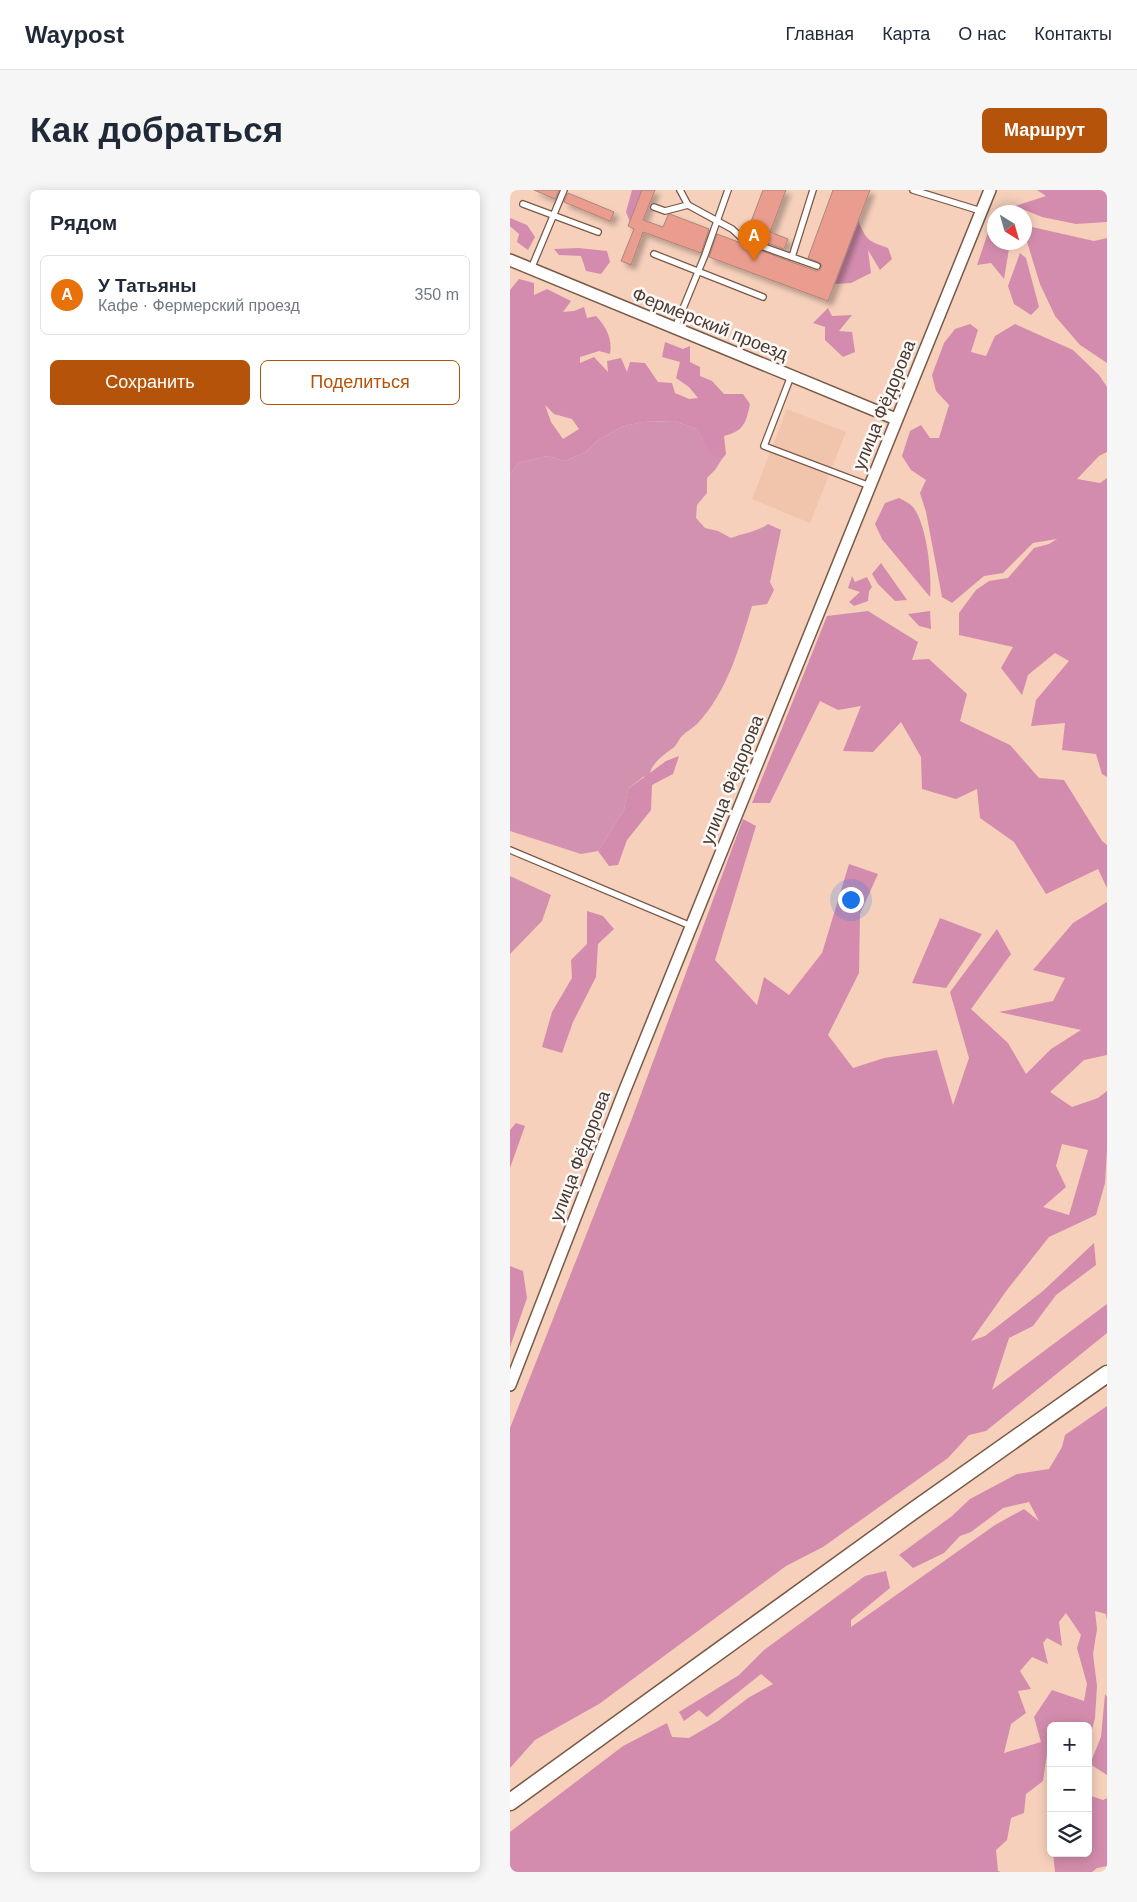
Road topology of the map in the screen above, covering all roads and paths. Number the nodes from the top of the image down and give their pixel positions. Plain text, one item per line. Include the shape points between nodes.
1 (564, 190) edge
2 (680, 190) edge
3 (728, 190) edge
4 (814, 190) edge
5 (913, 190) edge
6 (990, 190) edge
7 (523, 204) dead end
8 (688, 205) junction
9 (654, 206) dead end
10 (981, 212) junction
11 (553, 215) junction
12 (717, 220) junction
13 (598, 232) dead end
14 (654, 254) dead end
15 (792, 257) junction
16 (510, 260) edge
17 (817, 266) dead end
18 (531, 269) junction
19 (698, 272) junction
20 (763, 297) dead end
21 (675, 328) junction
22 (791, 376) junction
23 (896, 419) junction
24 (870, 486) junction
25 (510, 850) edge
26 (691, 926) junction
27 (1107, 1374) edge
28 (510, 1384) edge
29 (510, 1802) edge

1 - 11 lane
2 - 8 lane
3 - 12 lane
4 - 15 lane
5 - 10 lane
6 - 10 street, улица Фёдорова
7 - 11 lane
8 - 9 lane via 665,211
8 - 12 lane
10 - 23 street, улица Фёдорова
11 - 13 lane
11 - 18 lane
12 - 15 lane via 744,240
12 - 19 lane
14 - 19 lane
15 - 17 lane
16 - 18 street, Фермерский проезд
18 - 21 street, Фермерский проезд
19 - 20 lane
19 - 21 lane
21 - 22 street, Фермерский проезд
22 - 23 street, Фермерский проезд
22 - 24 lane via 764,446
23 - 24 street, улица Фёдорова
24 - 26 street, улица Фёдорова
25 - 26 lane
26 - 28 street, улица Фёдорова
27 - 29 main road

